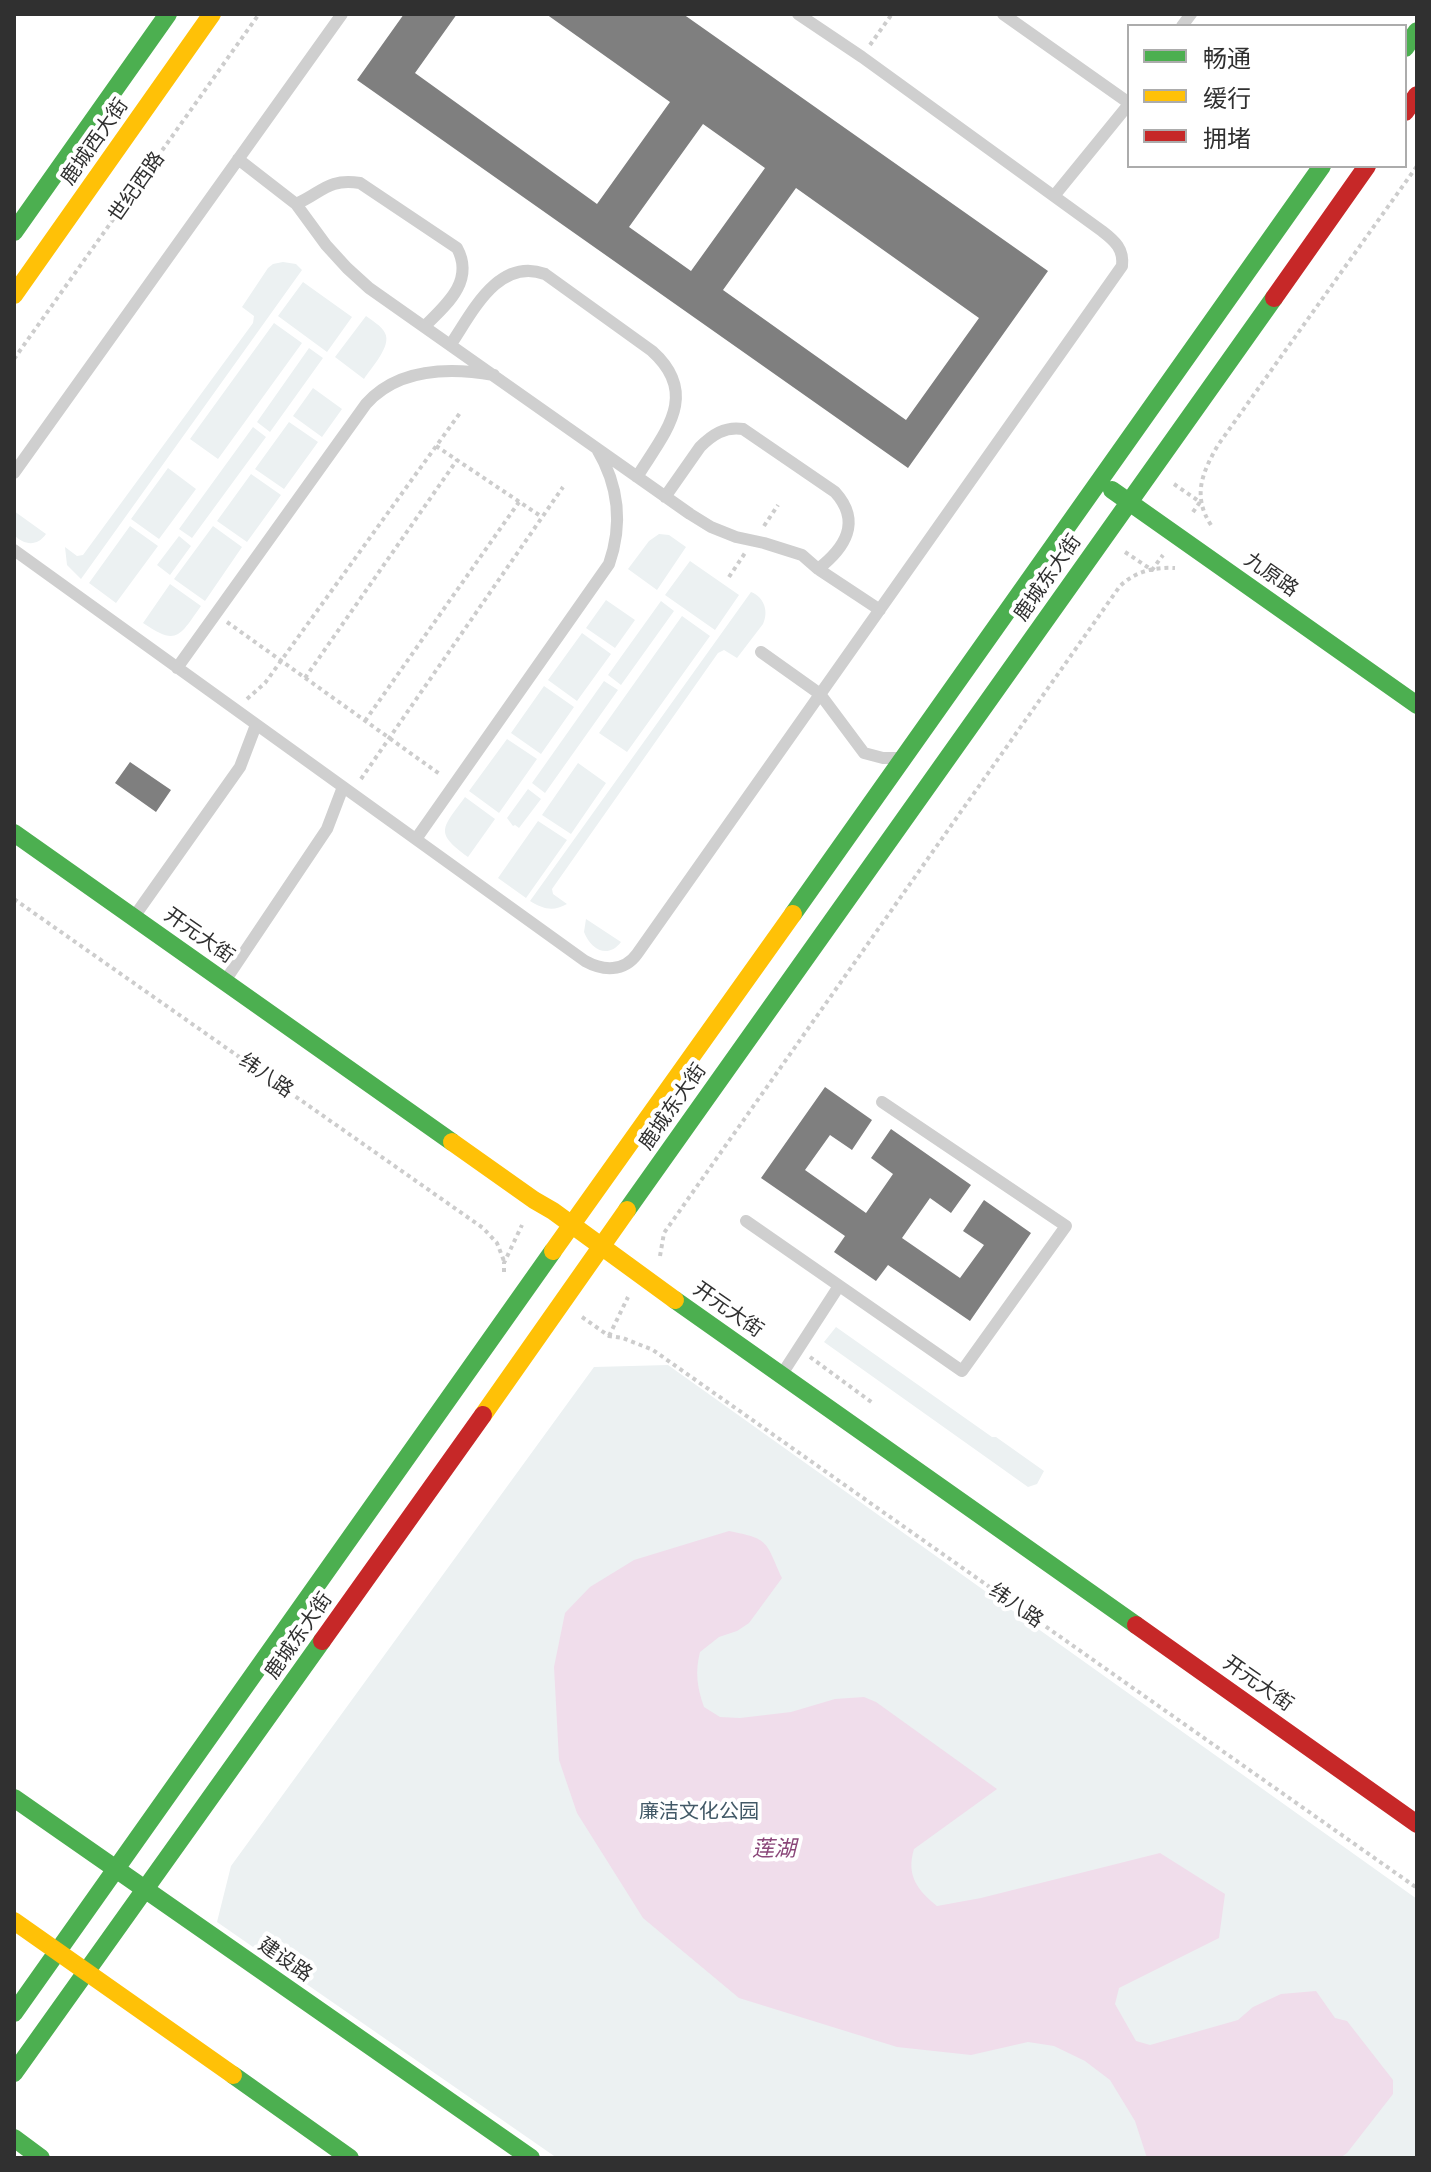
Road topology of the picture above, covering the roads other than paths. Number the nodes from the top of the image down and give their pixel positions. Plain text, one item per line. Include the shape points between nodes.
1 (168, 14) edge
2 (212, 14) edge
3 (342, 14) edge
4 (798, 14) edge
5 (1003, 14) edge
6 (1127, 103) edge
7 (1127, 106) edge
8 (238, 159) junction
9 (1321, 168) edge
10 (1366, 168) edge
11 (1054, 196) junction
12 (296, 204) junction
13 (14, 232) edge
14 (14, 295) edge
15 (425, 326) junction
16 (451, 344) junction
17 (497, 376) junction
18 (594, 444) junction
19 (14, 473) edge
20 (637, 477) junction
21 (1099, 480) junction
22 (665, 497) junction
23 (1129, 502) junction
24 (14, 550) edge
25 (818, 569) junction
26 (880, 610) junction
27 (761, 652) dead end
28 (177, 668) junction
29 (820, 694) junction
30 (1417, 705) edge
31 (256, 725) junction
32 (902, 758) junction
33 (343, 787) junction
34 (14, 833) edge
35 (416, 839) junction
36 (124, 910) junction
37 (217, 975) junction
38 (882, 1102) dead end
39 (746, 1221) dead end
40 (572, 1225) junction
41 (601, 1247) junction
42 (839, 1286) junction
43 (782, 1374) junction
44 (14, 1798) edge
45 (1417, 1824) edge
46 (116, 1868) junction
47 (146, 1890) junction
48 (14, 1921) edge
49 (57, 1952) junction
50 (87, 1973) junction
51 (14, 2013) edge
52 (14, 2073) edge
53 (14, 2138) edge
54 (41, 2158) edge
55 (350, 2158) edge
56 (531, 2158) edge

1 - 13 main road, 鹿城西大街
2 - 14 main road, 鹿城西大街
3 - 8 lane
4 - 11 lane
5 - 6 lane
7 - 11 lane
8 - 12 lane
8 - 19 lane
9 - 21 main road, 鹿城东大街
10 - 23 main road, 鹿城东大街
11 - 26 lane via 1117,245 1122,266
12 - 15 lane via 347,268
12 - 15 lane via 326,185 360,183 457,248 462,263 459,286
15 - 16 lane
16 - 17 lane
16 - 20 lane via 485,294 504,278 532,271 545,274 652,351 672,377 673,417
17 - 18 lane
17 - 28 lane via 439,371 392,382 378,391
18 - 20 lane
18 - 35 lane via 617,500 609,564
20 - 22 lane
21 - 23 main road, 九原路
21 - 32 main road, 鹿城东大街
22 - 25 lane via 711,527 802,555
22 - 25 lane via 706,440 727,429 743,429 842,501 847,536 835,556
23 - 30 main road, 九原路
23 - 41 main road, 鹿城东大街
24 - 28 lane
25 - 26 lane
26 - 29 lane
27 - 29 lane
28 - 31 lane
29 - 32 lane via 864,753
29 - 35 lane via 633,960 620,967 601,968 585,961
31 - 33 lane
31 - 36 lane via 240,767 136,914
32 - 40 main road, 鹿城东大街
33 - 35 lane
33 - 37 lane via 327,829 261,929 227,978
34 - 36 main road, 开元大街
36 - 37 main road, 开元大街
37 - 40 main road, 开元大街
38 - 42 lane via 1066,1226 962,1371
39 - 42 lane
40 - 41 main road, 开元大街
40 - 46 main road, 鹿城东大街
41 - 43 main road, 开元大街
41 - 47 main road, 鹿城东大街
42 - 43 lane
43 - 45 main road, 开元大街
44 - 46 main road, 建设路
46 - 47 main road, 建设路
46 - 49 main road, 鹿城东大街
47 - 50 main road, 鹿城东大街
47 - 56 main road, 建设路
48 - 49 main road
49 - 50 main road
49 - 51 main road, 鹿城东大街
50 - 52 main road, 鹿城东大街
50 - 55 main road
53 - 54 main road

